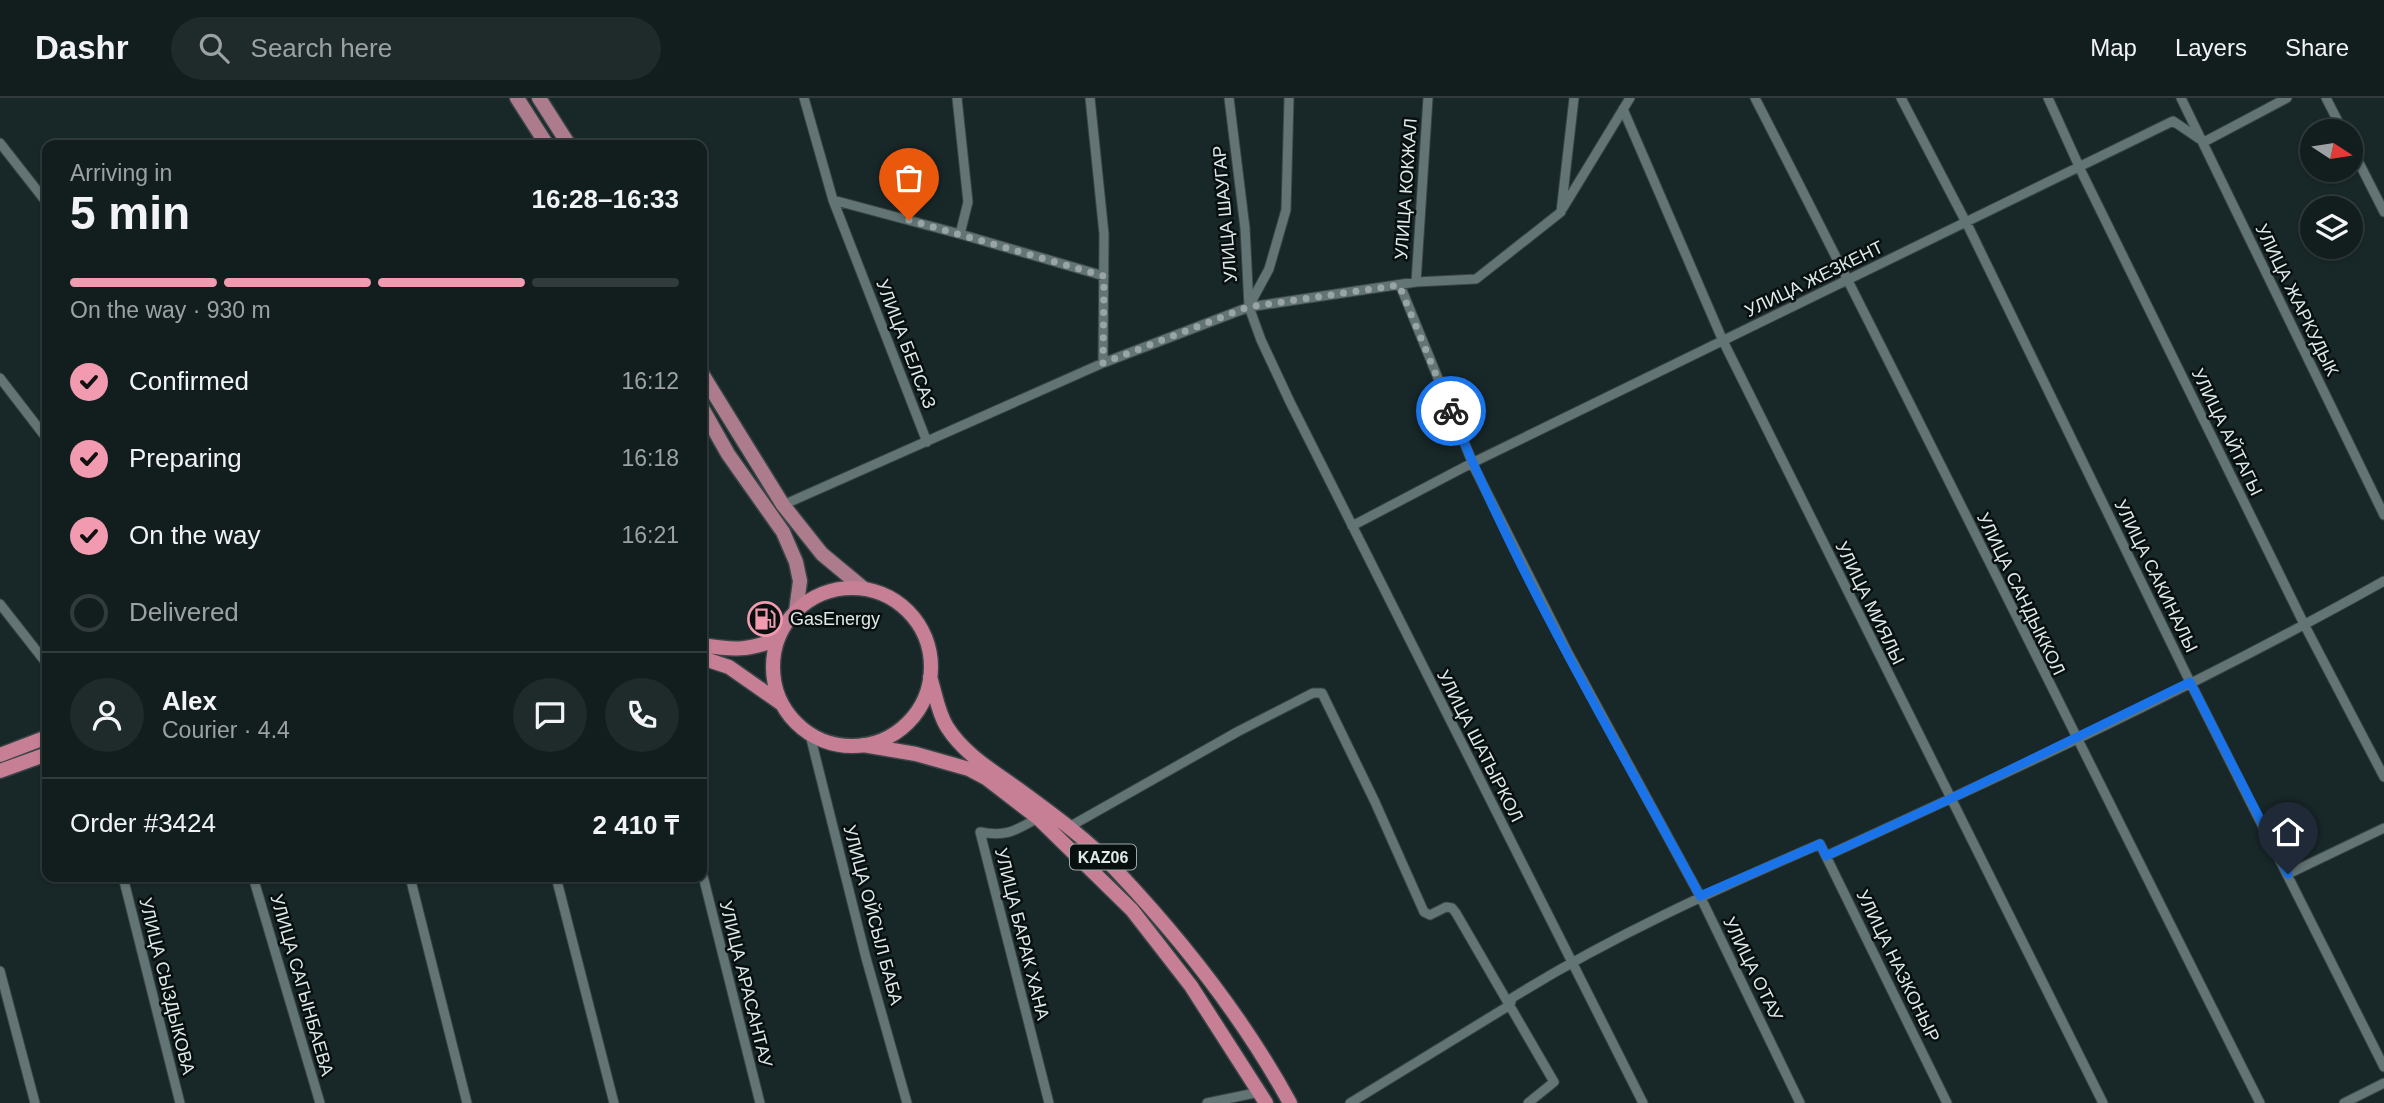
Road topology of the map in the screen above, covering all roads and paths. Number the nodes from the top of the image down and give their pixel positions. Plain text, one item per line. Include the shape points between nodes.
1 (517, 98) edge
2 (539, 98) edge
3 (804, 98) edge
4 (957, 98) edge
5 (1090, 98) edge
6 (1229, 98) edge
7 (1289, 98) edge
8 (1428, 98) edge
9 (1574, 98) edge
10 (1630, 98) edge
11 (1755, 98) edge
12 (1902, 98) edge
13 (2048, 98) edge
14 (2181, 98) edge
15 (2287, 98) edge
16 (2326, 98) edge
17 (1623, 109) junction
18 (2337, 119) edge
19 (544, 140) edge
20 (565, 140) edge
21 (2204, 142) junction
22 (0, 143) edge
23 (2079, 167) junction
24 (2363, 171) edge
25 (42, 197) edge
26 (833, 200) junction
27 (1560, 212) junction
28 (2384, 212) edge
29 (1966, 222) junction
30 (960, 234) junction
31 (1104, 276) junction
32 (1848, 279) junction
33 (1416, 282) junction
34 (1399, 285) junction
35 (1248, 307) junction
36 (1723, 341) junction
37 (1103, 363) junction
38 (0, 378) edge
39 (707, 382) edge
40 (1290, 402) joint
41 (707, 417) edge
42 (42, 433) edge
43 (927, 442) junction
44 (1472, 463) junction
45 (783, 505) junction
46 (2384, 515) edge
47 (1352, 526) junction
48 (2384, 581) edge
49 (863, 588) junction
50 (0, 604) edge
51 (796, 611) junction
52 (2305, 626) junction
53 (778, 639) junction
54 (707, 646) edge
55 (42, 658) edge
56 (707, 660) edge
57 (930, 677) junction
58 (2190, 682) junction
59 (782, 704) junction
60 (810, 735) junction
61 (2076, 738) junction
62 (42, 739) edge
63 (863, 746) junction
64 (0, 755) edge
65 (42, 756) edge
66 (0, 771) edge
67 (2384, 777) edge
68 (1950, 799) junction
69 (1038, 818) junction
70 (1069, 827) junction
71 (2384, 828) edge
72 (1826, 856) junction
73 (2288, 874) junction
74 (124, 882) edge
75 (254, 882) edge
76 (411, 882) edge
77 (557, 882) edge
78 (705, 882) edge
79 (1700, 896) junction
80 (1571, 961) junction
81 (0, 971) edge
82 (1510, 1005) junction
83 (2384, 1067) edge
84 (2384, 1083) edge
85 (1263, 1097) edge
86 (35, 1103) edge
87 (180, 1103) edge
88 (320, 1103) edge
89 (467, 1103) edge
90 (614, 1103) edge
91 (761, 1103) edge
92 (907, 1103) edge
93 (1049, 1103) edge
94 (1210, 1103) edge
95 (1290, 1103) edge
96 (1350, 1103) edge
97 (1528, 1103) edge
98 (1643, 1103) edge
99 (1800, 1103) edge
100 (1947, 1103) edge
101 (2103, 1103) edge
102 (2260, 1103) edge
103 (2344, 1103) edge

1 - 19 main road
2 - 20 main road
3 - 26 street, УЛИЦА БЕЛСАЗ
4 - 30 street via 968,202
5 - 31 street
6 - 35 street, УЛИЦА ШАУГАР
7 - 35 street via 1286,210 1269,269
8 - 33 street, УЛИЦА КОКЖАЛ
9 - 27 street
10 - 17 street
11 - 32 street, УЛИЦА САНДЫККОЛ
12 - 29 street, УЛИЦА САКИНАЛЫ
13 - 23 street, УЛИЦА АЙТАГЫ
14 - 21 street, УЛИЦА ЖАРКУДЫК
15 - 21 street
16 - 18 street
17 - 27 street
17 - 36 street, УЛИЦА МИЯЛЫ
21 - 23 street, УЛИЦА ЖЕЗКЕНТ via 2173,121
21 - 46 street, УЛИЦА ЖАРКУДЫК
22 - 25 street
23 - 29 street, УЛИЦА ЖЕЗКЕНТ
23 - 52 street, УЛИЦА АЙТАГЫ
24 - 28 street
26 - 30 street
26 - 43 street, УЛИЦА БЕЛСАЗ
27 - 33 street via 1476,279
29 - 32 street, УЛИЦА ЖЕЗКЕНТ
29 - 58 street, УЛИЦА САКИНАЛЫ
30 - 31 street
31 - 37 street
32 - 36 street, УЛИЦА ЖЕЗКЕНТ
32 - 61 street, УЛИЦА САНДЫККОЛ
33 - 34 street
34 - 35 street
34 - 44 street, УЛИЦА ОТАУ
35 - 37 street
35 - 40 street, УЛИЦА ШАУГАР
36 - 44 street, УЛИЦА ЖЕЗКЕНТ
36 - 68 street, УЛИЦА МИЯЛЫ
37 - 43 street
38 - 42 street
39 - 45 main road
40 - 47 street, УЛИЦА ШАТЫРКОЛ
41 - 51 main road via 783,532 800,582
43 - 45 street
44 - 47 street, УЛИЦА ЖЕЗКЕНТ
44 - 79 street, УЛИЦА ОТАУ
45 - 49 main road via 822,554
47 - 80 street, УЛИЦА ШАТЫРКОЛ
48 - 52 street
49 - 51 highway, KАZ06 via 838,589
49 - 57 highway, KАZ06 via 906,609 921,629 929,652
50 - 55 street
51 - 53 highway, KАZ06
52 - 58 street
52 - 67 street, УЛИЦА АЙТАГЫ
53 - 54 highway via 755,648
53 - 59 highway, KАZ06 via 774,683
56 - 59 highway, KАZ06 via 729,667
57 - 63 highway, KАZ06 via 923,701 908,722 888,738
57 - 70 highway, KАZ06 via 946,725 962,747
58 - 61 street
58 - 73 street, УЛИЦА САКИНАЛЫ
59 - 60 highway, KАZ06
60 - 63 highway, KАZ06 via 836,745
60 - 92 street, УЛИЦА ОЙСЫЛ БАБА
61 - 68 street
61 - 102 street, УЛИЦА САНДЫККОЛ
62 - 64 highway
63 - 69 highway, KАZ06 via 969,769
65 - 66 highway
68 - 72 street
68 - 101 street, УЛИЦА МИЯЛЫ
69 - 85 highway, KАZ06 via 1132,910 1191,986
69 - 93 street, УЛИЦА БАРАК ХАНА via 999,835 980,832
70 - 82 street via 1237,732 1313,693 1322,693 1424,912 1430,915 1452,908
70 - 95 highway, KАZ06 via 1115,868 1173,935 1265,1057
71 - 73 street
72 - 79 street, УЛИЦА НАЗКОНЫР via 1820,844
72 - 100 street, УЛИЦА НАЗКОНЫР
73 - 83 street, УЛИЦА САКИНАЛЫ
74 - 87 street, УЛИЦА СЫЗДЫКОВА
75 - 88 street, УЛИЦА САГЫНБАЕВА
76 - 89 street
77 - 90 street
78 - 91 street, УЛИЦА АРАСАНТАУ
79 - 80 street
79 - 99 street, УЛИЦА ОТАУ
80 - 82 street via 1512,998
80 - 98 street, УЛИЦА ШАТЫРКОЛ
81 - 86 street
82 - 96 street
82 - 97 street via 1554,1082
84 - 103 street
85 - 94 street

